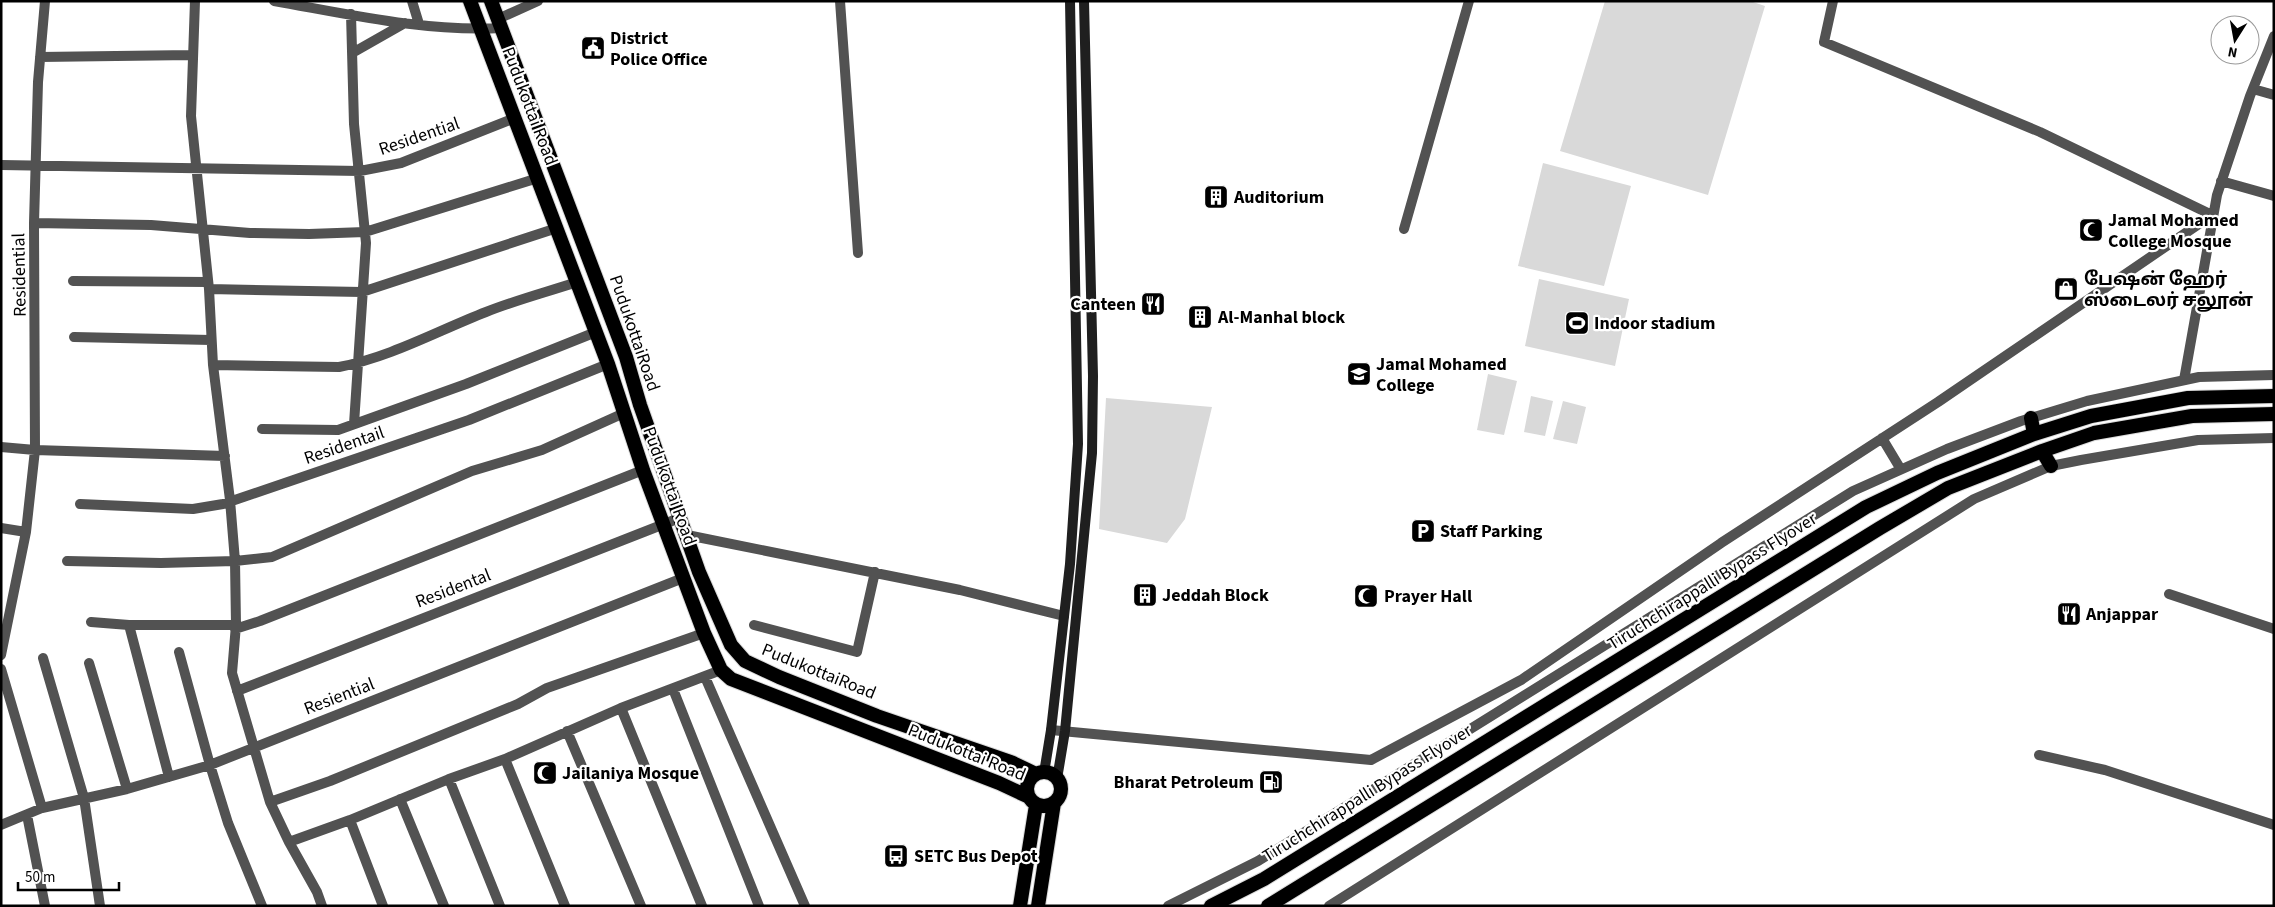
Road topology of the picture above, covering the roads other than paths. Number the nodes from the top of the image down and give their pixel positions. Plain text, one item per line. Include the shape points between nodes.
1 (45, 1) edge
2 (195, 1) edge
3 (274, 1) edge
4 (412, 1) edge
5 (470, 1) edge
6 (492, 1) edge
7 (538, 1) edge
8 (840, 1) edge
9 (1070, 1) edge
10 (1084, 1) edge
11 (1469, 1) edge
12 (1833, 1) edge
13 (351, 14) junction
14 (405, 23) junction
15 (500, 23) junction
16 (419, 24) junction
17 (481, 29) junction
18 (2274, 36) edge
19 (354, 52) junction
20 (192, 55) junction
21 (40, 57) junction
22 (2253, 89) junction
23 (2274, 95) edge
24 (1072, 96) junction
25 (1087, 96) junction
26 (515, 118) junction
27 (1, 165) edge
28 (36, 165) junction
29 (196, 168) junction
30 (360, 171) junction
31 (538, 178) junction
32 (2221, 181) junction
33 (2274, 196) edge
34 (2212, 215) junction
35 (34, 223) junction
36 (557, 228) junction
37 (1404, 229) dead end
38 (203, 230) junction
39 (365, 232) junction
40 (858, 253) dead end
41 (73, 281) dead end
42 (577, 282) junction
43 (208, 286) junction
44 (362, 292) junction
45 (596, 332) junction
46 (74, 337) dead end
47 (211, 340) junction
48 (357, 363) junction
49 (608, 364) junction
50 (213, 365) junction
51 (2274, 375) edge
52 (2184, 380) junction
53 (2274, 396) edge
54 (624, 413) junction
55 (2274, 414) edge
56 (2031, 418) junction
57 (354, 424) junction
58 (262, 429) dead end
59 (2034, 434) junction
60 (1882, 438) junction
61 (2274, 438) edge
62 (1, 447) edge
63 (35, 450) junction
64 (2042, 451) junction
65 (225, 456) junction
66 (2051, 466) junction
67 (1900, 468) junction
68 (643, 470) junction
69 (230, 500) junction
70 (80, 504) dead end
71 (682, 517) junction
72 (664, 523) junction
73 (1, 528) edge
74 (26, 532) junction
75 (687, 535) junction
76 (67, 561) dead end
77 (235, 561) junction
78 (1070, 564) junction
79 (1082, 566) junction
80 (875, 572) junction
81 (683, 578) junction
82 (2169, 594) dead end
83 (1064, 616) junction
84 (91, 622) dead end
85 (129, 625) junction
86 (754, 625) dead end
87 (235, 627) junction
88 (2274, 629) edge
89 (704, 633) junction
90 (179, 652) dead end
91 (1, 655) edge
92 (43, 658) dead end
93 (89, 664) dead end
94 (1, 669) edge
95 (721, 670) junction
96 (705, 677) junction
97 (673, 689) junction
98 (237, 691) junction
99 (621, 708) junction
100 (1051, 730) junction
101 (567, 731) junction
102 (1065, 731) junction
103 (255, 747) junction
104 (2039, 754) dead end
105 (505, 759) junction
106 (210, 765) junction
107 (1046, 775) junction
108 (169, 777) junction
109 (450, 779) junction
110 (128, 789) junction
111 (84, 798) junction
112 (400, 799) junction
113 (1032, 801) junction
114 (270, 802) junction
115 (1054, 803) junction
116 (42, 808) junction
117 (27, 815) junction
118 (350, 820) junction
119 (2, 823) edge
120 (2274, 825) edge
121 (289, 842) junction
122 (1030, 847) junction
123 (1046, 849) junction
124 (1040, 887) junction
125 (45, 906) edge
126 (100, 906) edge
127 (262, 906) edge
128 (322, 906) edge
129 (383, 906) edge
130 (444, 906) edge
131 (500, 906) edge
132 (565, 906) edge
133 (641, 906) edge
134 (702, 906) edge
135 (759, 906) edge
136 (804, 906) edge
137 (1020, 906) edge
138 (1038, 906) edge
139 (1046, 906) edge
140 (1168, 906) edge
141 (1211, 906) edge
142 (1268, 906) edge
143 (1329, 906) edge

1 - 21 street
2 - 20 street
3 - 13 street
4 - 16 street
5 - 17 highway, Pudukottai Road
6 - 15 highway, PudukottaiRoad
7 - 15 street
8 - 40 street
9 - 24 main road
10 - 25 main road
11 - 37 street
12 - 34 street via 1824,42 2040,132
13 - 14 street
13 - 19 street
14 - 16 street
14 - 19 street
15 - 17 street
15 - 71 highway, PudukottaiRoad via 623,349 640,405
16 - 17 street
17 - 26 highway, Pudukottai Road
18 - 22 street
19 - 30 street via 354,124
20 - 21 street
20 - 29 street via 191,116
21 - 28 street
22 - 23 street
22 - 32 street
24 - 25 main road
24 - 78 main road via 1078,444
25 - 79 main road via 1093,376 1092,453
26 - 30 street, Residential via 401,163
26 - 31 highway, Pudukottai Road
27 - 28 street, Residential
28 - 29 street, Residential
28 - 35 street
29 - 30 street, Residential
29 - 38 street
30 - 39 street
31 - 36 highway, Pudukottai Road
31 - 39 street, Residential
32 - 33 street
32 - 34 street
34 - 52 street
34 - 60 street
35 - 38 street, Residential via 151,225
35 - 63 street, Residential
36 - 42 highway, Pudukottai Road
36 - 44 street
38 - 39 street, Residential via 309,234
38 - 43 street
39 - 44 street
41 - 43 street
42 - 45 highway, Pudukottai Road
42 - 48 street via 487,312 394,352
43 - 44 street
43 - 47 street
44 - 48 street
45 - 49 highway, Pudukottai Road
45 - 57 street
46 - 47 street
47 - 50 street
48 - 50 street via 338,367
48 - 57 street
49 - 54 highway, Pudukottai Road
49 - 69 street, Residentail via 469,420
50 - 65 street
51 - 52 street
52 - 56 street via 2087,401
53 - 59 highway, Tiruchchirappalli Bypass Flyover via 2188,398 2091,416
54 - 68 highway, Pudukottai Road
54 - 77 street via 542,450 472,471 272,557
55 - 64 highway via 2192,416 2094,433
56 - 59 highway
56 - 67 street
57 - 58 street via 338,430
59 - 141 highway, Tiruchchirappalli Bypass Flyover via 1937,473 1866,507 1272,874
60 - 67 street
60 - 102 street via 1721,543 1522,680 1370,760
61 - 66 street via 2198,440
62 - 63 street
63 - 65 street
63 - 74 street, Residential
64 - 66 highway
64 - 142 highway via 1948,488
65 - 69 street
66 - 143 street via 1974,499 1934,523
67 - 140 street via 1853,491 1258,861
68 - 72 highway, Pudukottai Road
68 - 87 street via 269,618
69 - 70 street, Residentail via 193,509
69 - 77 street
71 - 72 street, Residental
71 - 75 highway, PudukottaiRoad
72 - 81 highway, Pudukottai Road
72 - 98 street, Residental
73 - 74 street
74 - 91 street, Residential
75 - 80 street
75 - 107 highway, PudukottaiRoad via 731,645 745,661 877,716
76 - 77 street
77 - 87 street
78 - 79 main road
78 - 83 main road
79 - 102 main road
80 - 83 street
80 - 86 street via 857,652
81 - 89 highway, Pudukottai Road
81 - 103 street, Resiential
82 - 88 street
83 - 100 main road
84 - 85 street
85 - 87 street
85 - 108 street
87 - 98 street via 232,673
89 - 95 highway, Pudukottai Road
89 - 114 street via 547,688 518,704 330,781
90 - 106 street
92 - 111 street
93 - 110 street
94 - 116 street
95 - 96 street
95 - 113 highway, Pudukottai Road via 731,679 999,783
96 - 97 street
96 - 136 street
97 - 99 street
97 - 135 street
98 - 103 street
99 - 101 street
99 - 134 street
100 - 102 street
100 - 107 main road
101 - 105 street
101 - 133 street
102 - 107 main road
103 - 106 street, Resiential
103 - 114 street
104 - 120 street via 2105,770
105 - 109 street
105 - 132 street
106 - 108 street, Resiential
106 - 127 street via 228,823
107 - 113 highway, Pudukottai Road via 1029,782
107 - 115 highway via 1060,786 1060,794
108 - 110 street, Resiential
109 - 112 street
109 - 131 street
110 - 111 street, Resiential
111 - 116 street, Resiential
111 - 126 street
112 - 118 street
112 - 130 street
113 - 115 highway, Pudukottai Road via 1045,806
113 - 122 highway, Pudukottai Road
114 - 121 street
115 - 123 highway
116 - 117 street, Resiential
117 - 119 street, Resiential
117 - 125 street
118 - 121 street
118 - 129 street
121 - 128 street via 318,892
122 - 123 highway
122 - 137 highway, Pudukottai Road
123 - 124 highway
124 - 138 highway
124 - 139 highway

